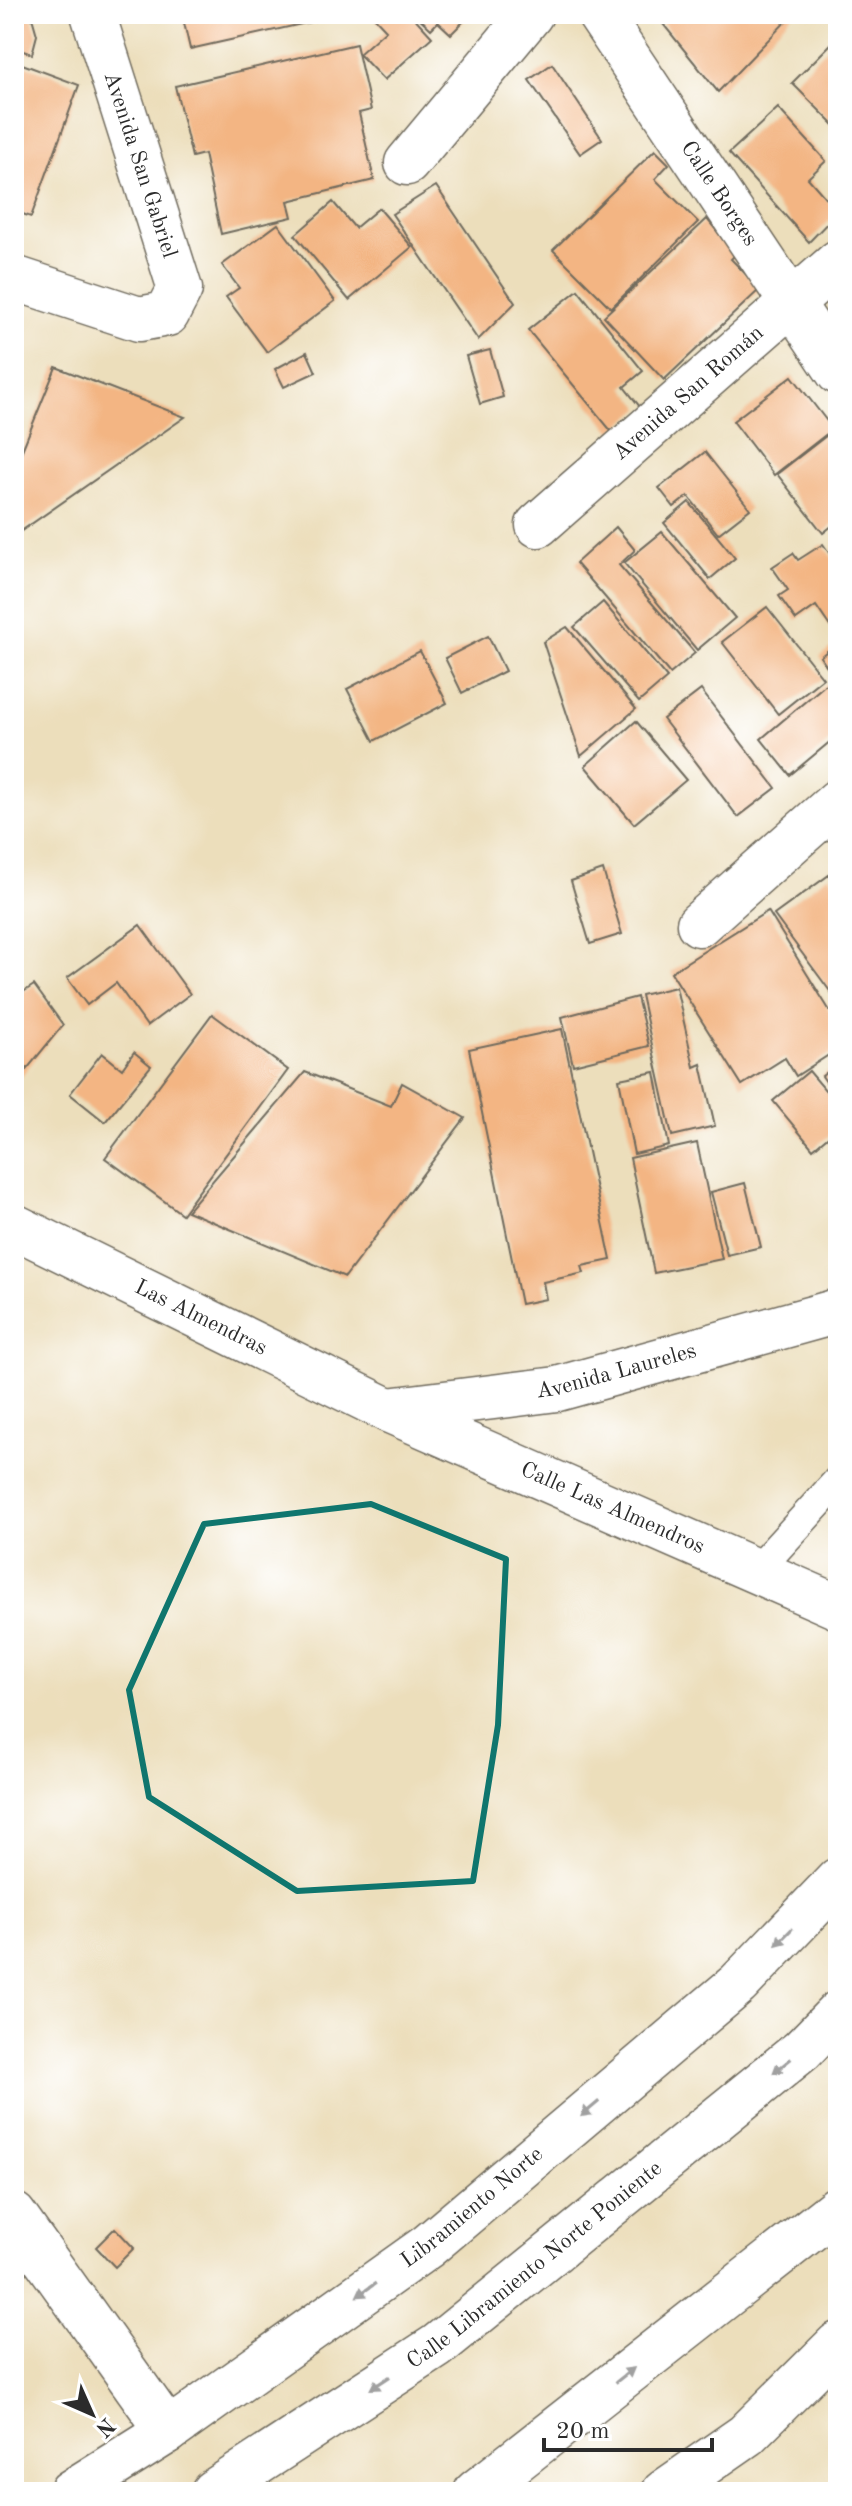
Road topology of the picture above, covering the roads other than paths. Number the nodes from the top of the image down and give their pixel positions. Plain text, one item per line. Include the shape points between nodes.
1 (93, 14) edge
2 (531, 14) edge
3 (599, 14) edge
4 (407, 163) dead end
5 (838, 262) edge
6 (14, 278) edge
7 (793, 305) junction
8 (838, 372) edge
9 (538, 525) dead end
10 (838, 801) edge
11 (699, 924) dead end
12 (14, 1226) edge
13 (838, 1311) edge
14 (388, 1410) junction
15 (838, 1481) edge
16 (756, 1571) junction
17 (838, 1607) edge
18 (838, 1880) edge
19 (838, 2013) edge
20 (838, 2208) edge
21 (14, 2215) edge
22 (838, 2344) edge
23 (168, 2431) junction
24 (71, 2492) edge
25 (213, 2492) edge
26 (476, 2492) edge
27 (664, 2492) edge

1 - 6 main road, Avenida San Gabriel via 180,289 167,314 139,319
2 - 4 main road
3 - 7 main road, Calle Borges
5 - 7 main road, Avenida San Román
7 - 8 main road, Calle Borges
7 - 9 main road, Avenida San Román
10 - 11 main road
12 - 14 main road, Las Almendras
13 - 14 main road, Avenida Laureles via 557,1389
14 - 16 main road, Calle Las Almendros
15 - 16 lane
16 - 17 main road, Calle Las Almendros
18 -> 23 main road, Libramiento Norte via 738,1984 428,2246
19 -> 25 main road, Calle Libramiento Norte Poniente via 790,2060 437,2346
26 -> 20 main road
21 - 23 main road
22 - 27 main road via 746,2435
23 - 24 main road, Libramiento Norte

